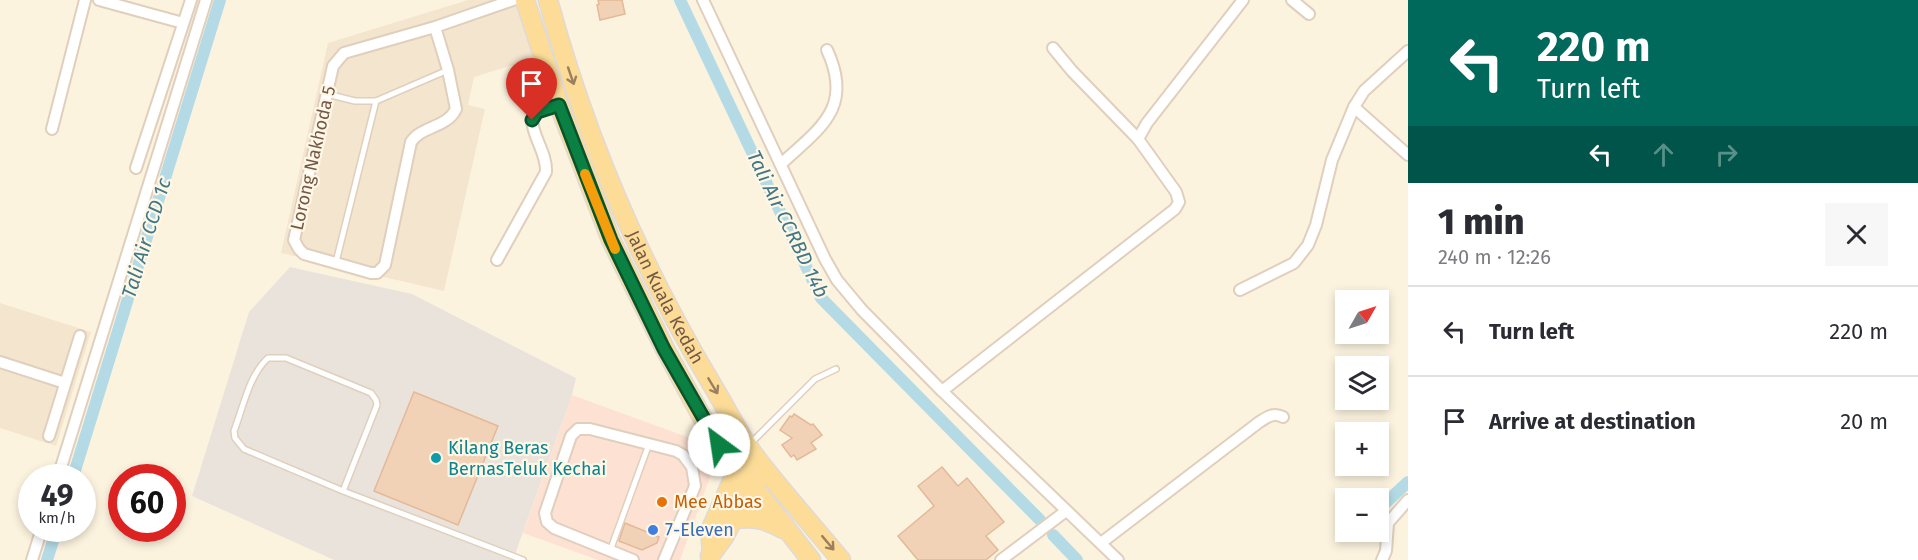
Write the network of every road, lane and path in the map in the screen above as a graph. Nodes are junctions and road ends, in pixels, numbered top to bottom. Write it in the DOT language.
graph roads {
  1 [pos="85,0"];
  2 [pos="99,0"];
  3 [pos="190,0"];
  4 [pos="207,0"];
  5 [pos="513,0"];
  6 [pos="525,0"];
  7 [pos="548,0"];
  8 [pos="703,0"];
  9 [pos="1243,0"];
  10 [pos="1292,0"];
  11 [pos="1309,14"];
  12 [pos="183,23"];
  13 [pos="435,27"];
  14 [pos="1053,48"];
  15 [pos="827,50"];
  16 [pos="1408,51"];
  17 [pos="448,70"];
  18 [pos="183,74"];
  19 [pos="166,78"];
  20 [pos="327,94"];
  21 [pos="376,101"];
  22 [pos="559,105"];
  23 [pos="1354,107"];
  24 [pos="52,129"];
  25 [pos="1138,139"];
  26 [pos="1408,155"];
  27 [pos="781,164"];
  28 [pos="136,168"];
  29 [pos="497,260"];
  30 [pos="336,264"];
  31 [pos="1240,290"];
  32 [pos="80,336"];
  33 [pos="0,362"];
  34 [pos="836,369"];
  35 [pos="65,383"];
  36 [pos="942,391"];
  37 [pos="1283,417"];
  38 [pos="709,430"];
  39 [pos="49,436"];
  40 [pos="649,444"];
  41 [pos="752,451"];
  42 [pos="62,464"];
  43 [pos="740,470"];
  44 [pos="768,472"];
  45 [pos="752,485"];
  46 [pos="343,491"];
  47 [pos="724,497"];
  48 [pos="1408,500"];
  49 [pos="1066,511"];
  50 [pos="732,520"];
  51 [pos="788,532"];
  52 [pos="38,542"];
  53 [pos="1101,543"];
  54 [pos="610,551"];
  55 [pos="710,555"];
  56 [pos="32,560"];
  57 [pos="524,560"];
  58 [pos="633,560"];
  59 [pos="664,560"];
  60 [pos="811,560"];
  61 [pos="841,560"];
  62 [pos="1001,560"];
  63 [pos="1118,560"];
  64 [pos="1382,560"];
  1 -- 24 [label="street"];
  2 -- 12 [label="street"];
  3 -- 12 [label="street"];
  4 -- 18 [label="street"];
  5 -- 13 [label="street"];
  6 -- 22 [label="main road, Jalan Kuala Kedah"];
  7 -- 41 [label="main road, Jalan Kuala Kedah, one-way"];
  8 -- 27 [label="street"];
  9 -- 25 [label="street"];
  10 -- 11 [label="street"];
  12 -- 19 [label="street"];
  13 -- 17 [label="street"];
  13 -- 20 [label="street, Lorong Nakhoda 5"];
  14 -- 25 [label="street"];
  15 -- 27 [label="street"];
  16 -- 23 [label="street"];
  17 -- 21 [label="lane"];
  17 -- 30 [label="street"];
  18 -- 19 [label="street"];
  18 -- 42 [label="street"];
  19 -- 28 [label="street"];
  20 -- 21 [label="lane"];
  20 -- 30 [label="street, Lorong Nakhoda 5"];
  21 -- 30 [label="lane"];
  22 -- 29 [label="street"];
  22 -- 38 [label="main road, Jalan Kuala Kedah"];
  23 -- 26 [label="street"];
  23 -- 31 [label="street"];
  25 -- 36 [label="street"];
  27 -- 36 [label="street"];
  32 -- 35 [label="street"];
  33 -- 35 [label="street"];
  34 -- 41 [label="lane"];
  35 -- 39 [label="street"];
  36 -- 49 [label="street"];
  37 -- 53 [label="street"];
  38 -- 43 [label="main road, Jalan Kuala Kedah"];
  38 -- 47 [label="main road"];
  40 -- 54 [label="lane"];
  40 -- 54 [label="street"];
  40 -- 59 [label="street"];
  41 -- 43 [label="main road"];
  41 -- 44 [label="main road, Jalan Kuala Kedah"];
  43 -- 45 [label="main road, Jalan Kuala Kedah"];
  43 -- 47 [label="main road"];
  44 -- 45 [label="main road"];
  44 -- 61 [label="main road, Jalan Kuala Kedah, one-way"];
  45 -- 50 [label="main road"];
  45 -- 51 [label="main road, Jalan Kuala Kedah"];
  46 -- 46 [label="lane"];
  46 -- 57 [label="lane"];
  47 -- 55 [label="main road"];
  48 -- 64 [label="street"];
  49 -- 53 [label="street"];
  49 -- 62 [label="street"];
  50 -- 51 [label="main road"];
  50 -- 55 [label="main road"];
  51 -- 60 [label="main road, Jalan Kuala Kedah"];
  52 -- 56 [label="street"];
  53 -- 63 [label="street"];
  54 -- 58 [label="street"];
}
